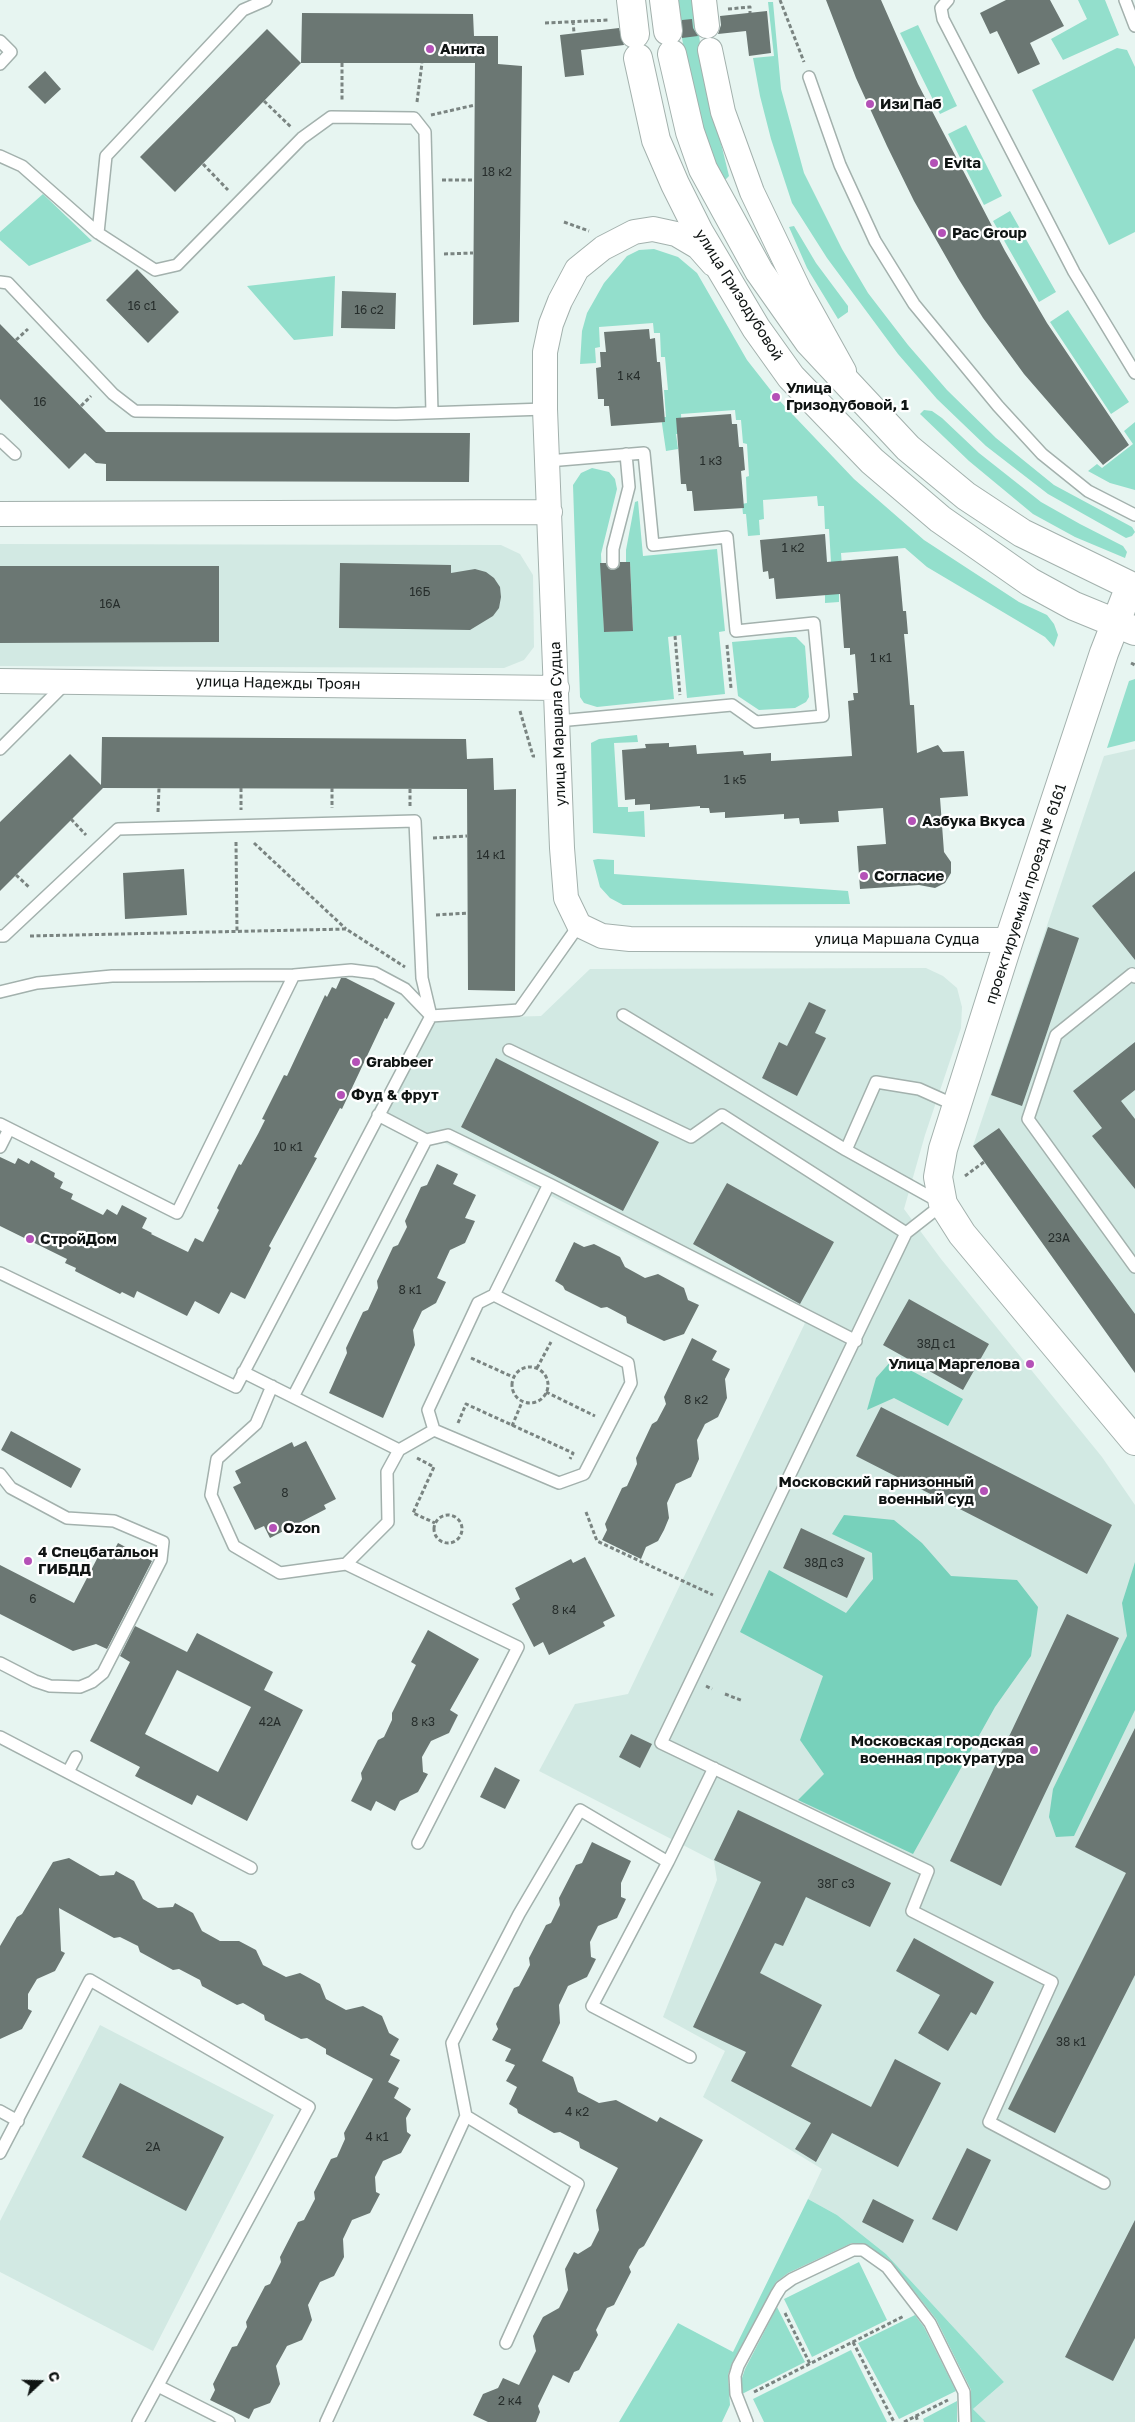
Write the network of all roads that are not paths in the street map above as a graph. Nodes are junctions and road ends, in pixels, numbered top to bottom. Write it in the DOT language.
graph roads {
  1 [pos="266,0"];
  2 [pos="631,0"];
  3 [pos="664,0"];
  4 [pos="704,0"];
  5 [pos="948,0"];
  6 [pos="1125,0"];
  7 [pos="707,26"];
  8 [pos="1135,26"];
  9 [pos="0,41"];
  10 [pos="710,50"];
  11 [pos="0,64"];
  12 [pos="809,77"];
  13 [pos="0,156"];
  14 [pos="98,233"];
  15 [pos="725,276"];
  16 [pos="0,282"];
  17 [pos="1135,373"];
  18 [pos="859,398"];
  19 [pos="545,410"];
  20 [pos="432,413"];
  21 [pos="0,440"];
  22 [pos="15,454"];
  23 [pos="626,454"];
  24 [pos="548,461"];
  25 [pos="550,512"];
  26 [pos="0,514"];
  27 [pos="1135,515"];
  28 [pos="613,563"];
  29 [pos="1133,583"];
  30 [pos="1126,627"];
  31 [pos="0,680"];
  32 [pos="68,680"];
  33 [pos="556,688"];
  34 [pos="558,721"];
  35 [pos="0,749"];
  36 [pos="579,925"];
  37 [pos="2,936"];
  38 [pos="1009,940"];
  39 [pos="294,975"];
  40 [pos="1135,977"];
  41 [pos="0,992"];
  42 [pos="623,1015"];
  43 [pos="431,1016"];
  44 [pos="509,1050"];
  45 [pos="957,1106"];
  46 [pos="378,1115"];
  47 [pos="5,1126"];
  48 [pos="426,1140"];
  49 [pos="0,1147"];
  50 [pos="846,1150"];
  51 [pos="549,1184"];
  52 [pos="943,1204"];
  53 [pos="906,1233"];
  54 [pos="1135,1267"];
  55 [pos="0,1273"];
  56 [pos="494,1295"];
  57 [pos="856,1341"];
  58 [pos="243,1372"];
  59 [pos="272,1386"];
  60 [pos="293,1397"];
  61 [pos="434,1430"];
  62 [pos="1135,1442"];
  63 [pos="404,1447"];
  64 [pos="0,1474"];
  65 [pos="346,1564"];
  66 [pos="0,1663"];
  67 [pos="0,1737"];
  68 [pos="76,1757"];
  69 [pos="714,1768"];
  70 [pos="68,1772"];
  71 [pos="418,1843"];
  72 [pos="668,1862"];
  73 [pos="252,1868"];
  74 [pos="690,2057"];
  75 [pos="0,2111"];
  76 [pos="466,2116"];
  77 [pos="18,2121"];
  78 [pos="0,2153"];
  79 [pos="1104,2183"];
  80 [pos="506,2344"];
  81 [pos="158,2386"];
  82 [pos="138,2422"];
  83 [pos="229,2422"];
  84 [pos="326,2422"];
  85 [pos="747,2422"];
  86 [pos="965,2422"];
  1 -- 14 [label="lane"];
  2 -- 15 [label="street, улица Гризодубовой"];
  3 -- 18 [label="street, улица Гризодубовой"];
  4 -- 7 [label="street"];
  5 -- 17 [label="lane"];
  6 -- 8 [label="lane"];
  9 -- 11 [label="lane"];
  10 -- 18 [label="street"];
  12 -- 27 [label="lane"];
  13 -- 14 [label="lane"];
  14 -- 20 [label="lane"];
  15 -- 19 [label="street, улица Маршала Судца"];
  15 -- 30 [label="street, улица Гризодубовой"];
  16 -- 20 [label="lane"];
  18 -- 29 [label="street, улица Гризодубовой"];
  19 -- 20 [label="lane"];
  19 -- 24 [label="street, улица Маршала Судца"];
  21 -- 22 [label="lane"];
  23 -- 24 [label="lane"];
  23 -- 28 [label="lane"];
  23 -- 34 [label="lane"];
  24 -- 25 [label="street, улица Маршала Судца"];
  25 -- 26 [label="street"];
  25 -- 33 [label="street, улица Маршала Судца"];
  29 -- 30 [label="street, проектируемый проезд № 6161"];
  30 -- 38 [label="street, проектируемый проезд № 6161"];
  31 -- 32 [label="street, улица Надежды Троян"];
  32 -- 33 [label="street, улица Надежды Троян"];
  32 -- 35 [label="lane"];
  33 -- 34 [label="street, улица Маршала Судца"];
  34 -- 36 [label="street, улица Маршала Судца"];
  36 -- 38 [label="street, улица Маршала Судца"];
  36 -- 43 [label="lane"];
  37 -- 43 [label="lane"];
  38 -- 45 [label="street, проектируемый проезд № 6161"];
  39 -- 41 [label="lane"];
  39 -- 43 [label="lane"];
  39 -- 47 [label="lane"];
  40 -- 54 [label="lane"];
  42 -- 50 [label="lane"];
  43 -- 46 [label="lane"];
  44 -- 53 [label="lane"];
  45 -- 50 [label="lane"];
  45 -- 52 [label="street, проектируемый проезд № 6161"];
  46 -- 48 [label="lane"];
  46 -- 58 [label="lane"];
  47 -- 49 [label="lane"];
  48 -- 51 [label="lane"];
  48 -- 60 [label="lane"];
  50 -- 52 [label="lane"];
  51 -- 56 [label="lane"];
  51 -- 57 [label="lane"];
  52 -- 53 [label="lane"];
  52 -- 62 [label="street"];
  53 -- 57 [label="lane"];
  55 -- 58 [label="lane"];
  56 -- 61 [label="lane"];
  56 -- 61 [label="lane"];
  57 -- 69 [label="lane"];
  58 -- 59 [label="lane"];
  59 -- 60 [label="lane"];
  59 -- 65 [label="lane"];
  60 -- 63 [label="lane"];
  61 -- 63 [label="lane"];
  63 -- 65 [label="lane"];
  64 -- 66 [label="lane"];
  65 -- 71 [label="lane"];
  67 -- 70 [label="lane"];
  68 -- 70 [label="lane"];
  69 -- 72 [label="lane"];
  69 -- 79 [label="lane"];
  70 -- 73 [label="lane"];
  72 -- 74 [label="lane"];
  72 -- 76 [label="lane"];
  75 -- 77 [label="lane"];
  76 -- 80 [label="lane"];
  76 -- 84 [label="lane"];
  77 -- 78 [label="lane"];
  77 -- 81 [label="lane"];
  81 -- 82 [label="lane"];
  81 -- 83 [label="lane"];
  85 -- 86 [label="lane"];
}
